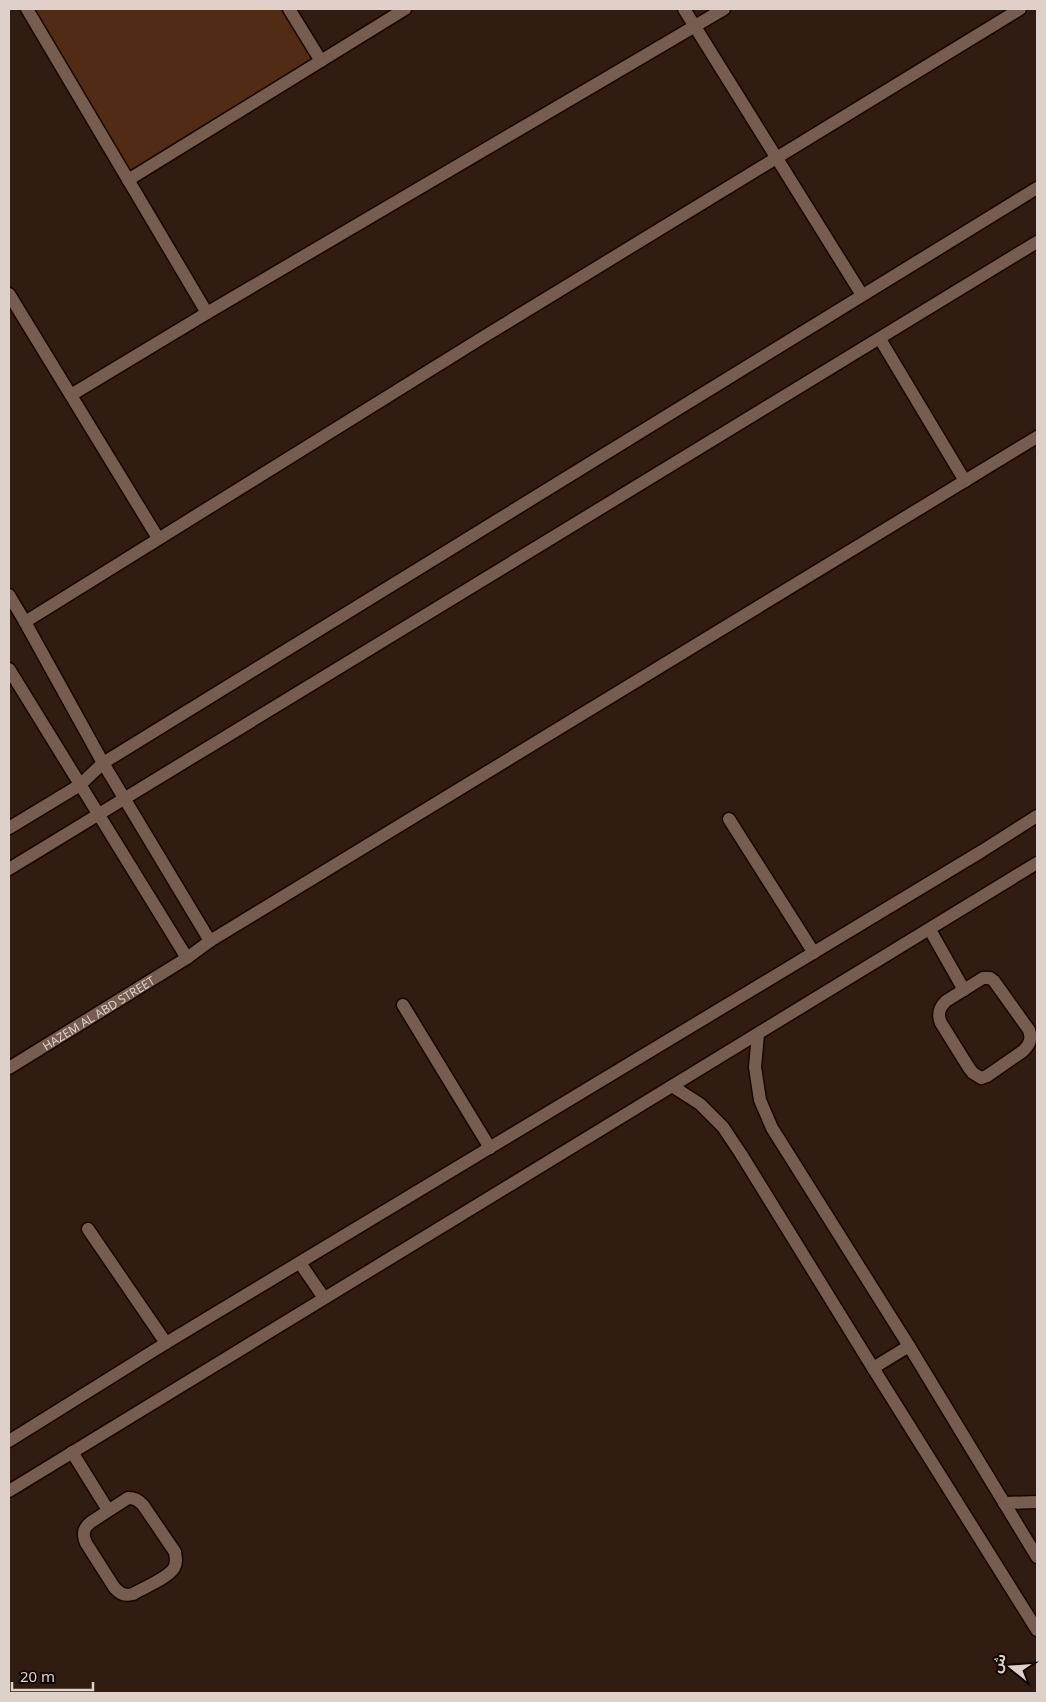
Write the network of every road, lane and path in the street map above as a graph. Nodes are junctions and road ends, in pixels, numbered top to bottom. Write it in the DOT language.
graph roads {
  1 [pos="26,9"];
  2 [pos="289,9"];
  3 [pos="405,9"];
  4 [pos="684,9"];
  5 [pos="724,9"];
  6 [pos="1020,9"];
  7 [pos="695,27"];
  8 [pos="321,61"];
  9 [pos="777,157"];
  10 [pos="128,180"];
  11 [pos="1037,188"];
  12 [pos="1037,242"];
  13 [pos="9,294"];
  14 [pos="862,295"];
  15 [pos="207,313"];
  16 [pos="880,339"];
  17 [pos="71,396"];
  18 [pos="1037,437"];
  19 [pos="965,481"];
  20 [pos="158,538"];
  21 [pos="9,595"];
  22 [pos="25,622"];
  23 [pos="9,669"];
  24 [pos="103,763"];
  25 [pos="80,785"];
  26 [pos="124,799"];
  27 [pos="98,814"];
  28 [pos="1037,816"];
  29 [pos="728,819"];
  30 [pos="9,828"];
  31 [pos="1037,863"];
  32 [pos="9,869"];
  33 [pos="930,930"];
  34 [pos="210,941"];
  35 [pos="814,953"];
  36 [pos="187,958"];
  37 [pos="964,990"];
  38 [pos="403,1005"];
  39 [pos="758,1034"];
  40 [pos="9,1068"];
  41 [pos="672,1086"];
  42 [pos="490,1148"];
  43 [pos="88,1229"];
  44 [pos="300,1263"];
  45 [pos="324,1298"];
  46 [pos="166,1343"];
  47 [pos="909,1346"];
  48 [pos="873,1368"];
  49 [pos="9,1441"];
  50 [pos="72,1452"];
  51 [pos="9,1491"];
  52 [pos="1037,1502"];
  53 [pos="1004,1503"];
  54 [pos="108,1510"];
  55 [pos="1037,1557"];
  56 [pos="1037,1630"];
  1 -- 10 [label="street"];
  2 -- 8 [label="street"];
  3 -- 8 [label="street"];
  4 -- 7 [label="street"];
  5 -- 7 [label="street"];
  6 -- 9 [label="street"];
  7 -- 9 [label="street"];
  7 -- 15 [label="street"];
  8 -- 10 [label="street"];
  9 -- 14 [label="street"];
  9 -- 20 [label="street"];
  10 -- 15 [label="street"];
  11 -- 14 [label="street"];
  12 -- 16 [label="street"];
  13 -- 17 [label="street"];
  14 -- 24 [label="street"];
  15 -- 17 [label="street"];
  16 -- 19 [label="street"];
  16 -- 26 [label="street"];
  17 -- 20 [label="street"];
  18 -- 19 [label="street, HAZEM AL ABD STREET"];
  19 -- 34 [label="street, HAZEM AL ABD STREET"];
  20 -- 22 [label="street"];
  21 -- 22 [label="street"];
  22 -- 24 [label="street"];
  23 -- 25 [label="street"];
  24 -- 25 [label="street"];
  24 -- 26 [label="street"];
  25 -- 27 [label="street"];
  25 -- 30 [label="street"];
  26 -- 27 [label="street"];
  26 -- 34 [label="street"];
  27 -- 32 [label="street"];
  27 -- 36 [label="street"];
  28 -- 35 [label="street"];
  29 -- 35 [label="street"];
  31 -- 33 [label="street"];
  33 -- 37 [label="street"];
  33 -- 39 [label="street"];
  34 -- 36 [label="street, HAZEM AL ABD STREET"];
  35 -- 42 [label="street"];
  36 -- 40 [label="street, HAZEM AL ABD STREET"];
  37 -- 37 [label="street"];
  38 -- 42 [label="street"];
  39 -- 41 [label="street"];
  39 -- 47 [label="street"];
  41 -- 45 [label="street"];
  41 -- 48 [label="street"];
  42 -- 44 [label="street"];
  43 -- 46 [label="street"];
  44 -- 45 [label="street"];
  44 -- 46 [label="street"];
  45 -- 50 [label="street"];
  46 -- 49 [label="street"];
  47 -- 48 [label="street"];
  47 -- 53 [label="street"];
  48 -- 56 [label="street"];
  50 -- 51 [label="street"];
  50 -- 54 [label="street"];
  52 -- 53 [label="street"];
  53 -- 55 [label="street"];
  54 -- 54 [label="street"];
}
